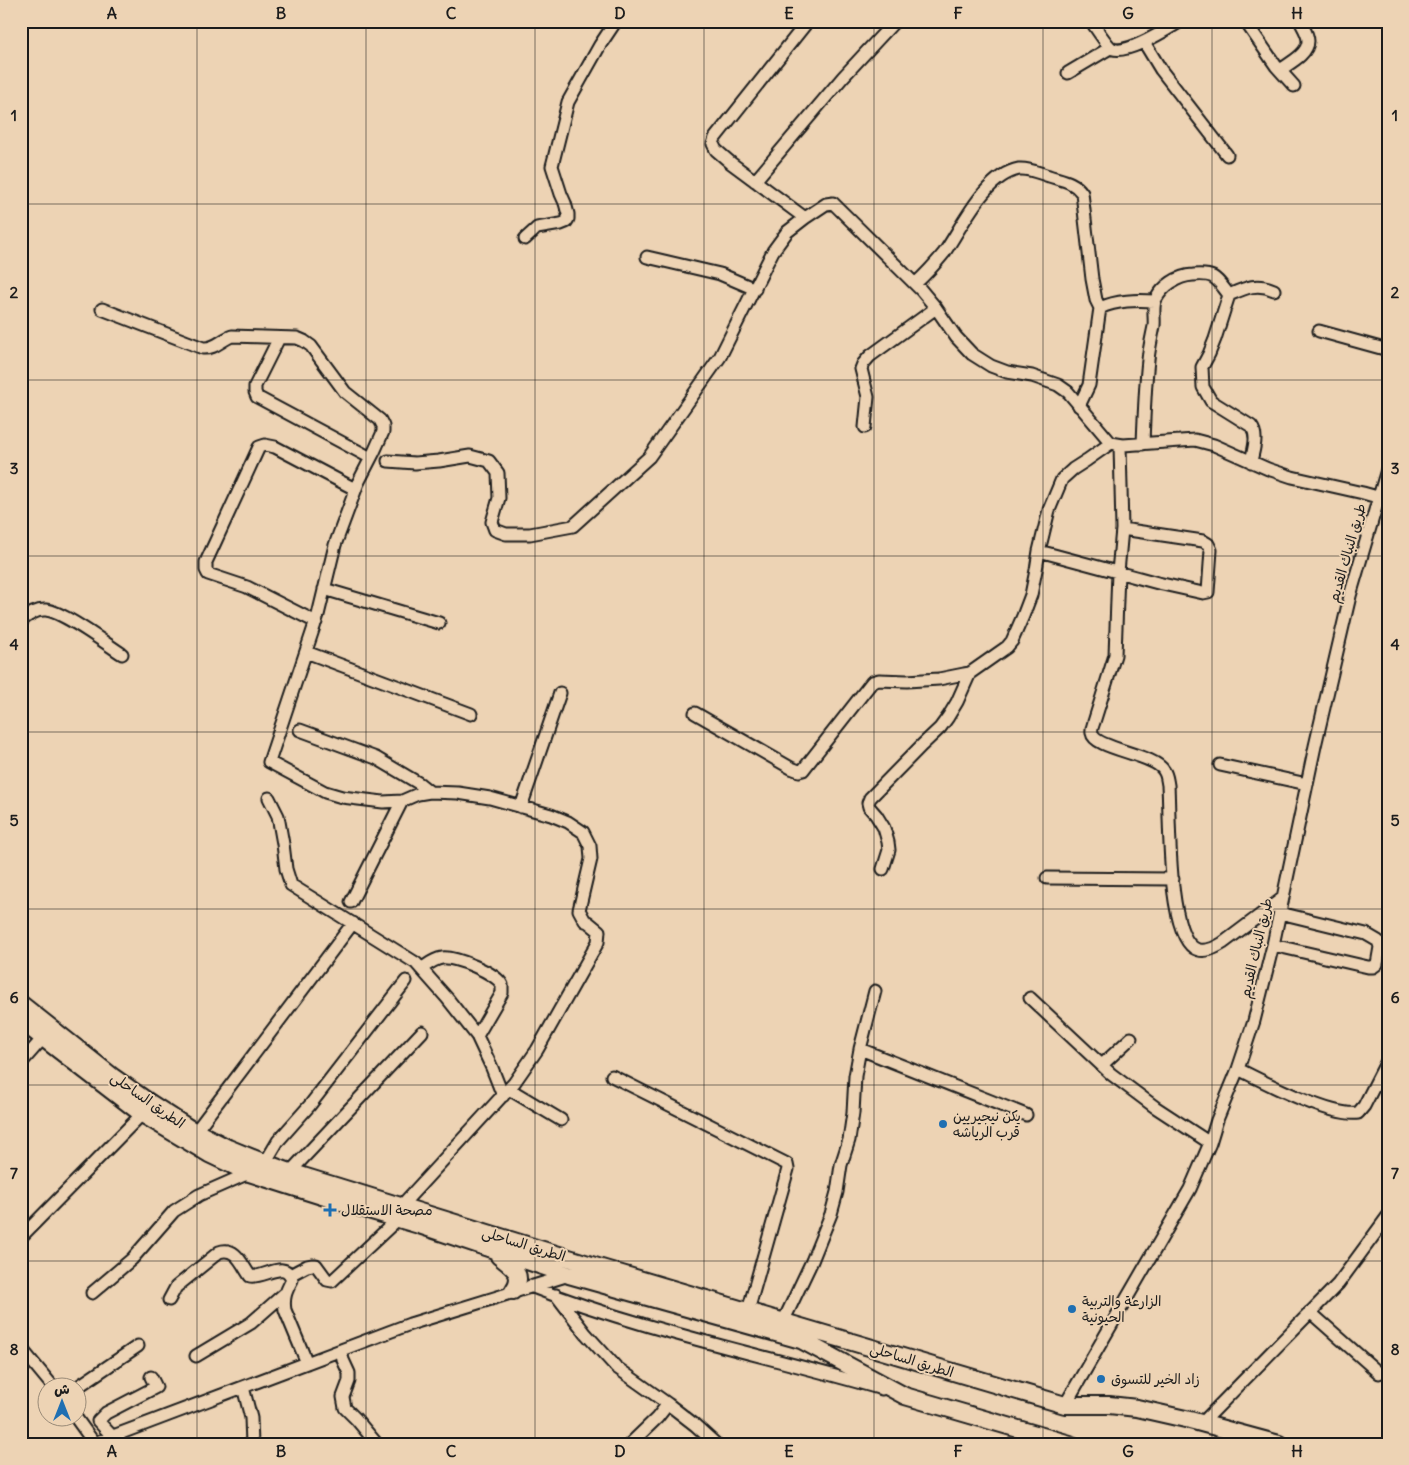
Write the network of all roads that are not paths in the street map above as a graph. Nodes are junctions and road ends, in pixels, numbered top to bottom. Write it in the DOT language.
graph roads {
  1 [pos="616,21"];
  2 [pos="808,21"];
  3 [pos="895,21"];
  4 [pos="1091,21"];
  5 [pos="1181,21"];
  6 [pos="1245,21"];
  7 [pos="1300,21"];
  8 [pos="1144,42"];
  9 [pos="1110,48"];
  10 [pos="1280,70"];
  11 [pos="1068,73"];
  12 [pos="1294,86"];
  13 [pos="1227,155"];
  14 [pos="755,181"];
  15 [pos="805,218"];
  16 [pos="525,239"];
  17 [pos="647,257"];
  18 [pos="916,284"];
  19 [pos="754,289"];
  20 [pos="1274,290"];
  21 [pos="1229,295"];
  22 [pos="1155,301"];
  23 [pos="936,308"];
  24 [pos="1100,308"];
  25 [pos="102,309"];
  26 [pos="1319,331"];
  27 [pos="279,338"];
  28 [pos="1388,350"];
  29 [pos="1079,406"];
  30 [pos="865,426"];
  31 [pos="1116,444"];
  32 [pos="1143,444"];
  33 [pos="371,458"];
  34 [pos="388,461"];
  35 [pos="1252,462"];
  36 [pos="1388,466"];
  37 [pos="356,489"];
  38 [pos="1383,499"];
  39 [pos="1122,529"];
  40 [pos="1039,551"];
  41 [pos="1118,572"];
  42 [pos="324,589"];
  43 [pos="21,621"];
  44 [pos="316,622"];
  45 [pos="439,623"];
  46 [pos="306,652"];
  47 [pos="122,654"];
  48 [pos="970,673"];
  49 [pos="560,693"];
  50 [pos="695,713"];
  51 [pos="471,714"];
  52 [pos="300,730"];
  53 [pos="1220,765"];
  54 [pos="1307,784"];
  55 [pos="430,792"];
  56 [pos="269,798"];
  57 [pos="402,801"];
  58 [pos="521,807"];
  59 [pos="884,869"];
  60 [pos="1047,878"];
  61 [pos="1173,879"];
  62 [pos="1283,898"];
  63 [pos="351,902"];
  64 [pos="1280,913"];
  65 [pos="353,923"];
  66 [pos="1273,945"];
  67 [pos="421,969"];
  68 [pos="406,981"];
  69 [pos="875,991"];
  70 [pos="1030,998"];
  71 [pos="21,1004"];
  72 [pos="21,1022"];
  73 [pos="422,1032"];
  74 [pos="477,1036"];
  75 [pos="43,1038"];
  76 [pos="1131,1038"];
  77 [pos="860,1049"];
  78 [pos="1388,1059"];
  79 [pos="21,1064"];
  80 [pos="1102,1065"];
  81 [pos="1238,1069"];
  82 [pos="612,1076"];
  83 [pos="506,1092"];
  84 [pos="142,1114"];
  85 [pos="1026,1116"];
  86 [pos="561,1120"];
  87 [pos="196,1131"];
  88 [pos="1210,1143"];
  89 [pos="265,1163"];
  90 [pos="290,1172"];
  91 [pos="249,1173"];
  92 [pos="400,1213"];
  93 [pos="1388,1216"];
  94 [pos="21,1237"];
  95 [pos="491,1250"];
  96 [pos="290,1274"];
  97 [pos="518,1275"];
  98 [pos="569,1275"];
  99 [pos="531,1286"];
  100 [pos="514,1292"];
  101 [pos="92,1293"];
  102 [pos="284,1294"];
  103 [pos="556,1295"];
  104 [pos="169,1300"];
  105 [pos="748,1311"];
  106 [pos="1310,1312"];
  107 [pos="783,1322"];
  108 [pos="138,1346"];
  109 [pos="21,1348"];
  110 [pos="341,1350"];
  111 [pos="196,1356"];
  112 [pos="307,1363"];
  113 [pos="1379,1373"];
  114 [pos="151,1377"];
  115 [pos="46,1378"];
  116 [pos="88,1380"];
  117 [pos="243,1387"];
  118 [pos="905,1396"];
  119 [pos="668,1404"];
  120 [pos="1065,1405"];
  121 [pos="1202,1424"];
  122 [pos="83,1428"];
  123 [pos="112,1436"];
  124 [pos="93,1443"];
  125 [pos="252,1444"];
  126 [pos="377,1444"];
  127 [pos="630,1444"];
  128 [pos="716,1444"];
  129 [pos="1070,1444"];
  130 [pos="1279,1444"];
  1 -- 16 [label="street"];
  2 -- 14 [label="street"];
  3 -- 14 [label="street"];
  4 -- 9 [label="street"];
  5 -- 8 [label="street"];
  6 -- 10 [label="street"];
  7 -- 10 [label="street"];
  8 -- 9 [label="street"];
  8 -- 13 [label="street"];
  9 -- 11 [label="street"];
  10 -- 12 [label="street"];
  14 -- 15 [label="street"];
  15 -- 18 [label="street"];
  15 -- 19 [label="street"];
  17 -- 19 [label="street"];
  18 -- 23 [label="street"];
  18 -- 24 [label="street"];
  19 -- 34 [label="street"];
  20 -- 21 [label="street"];
  21 -- 22 [label="street"];
  21 -- 35 [label="street"];
  22 -- 24 [label="street"];
  22 -- 32 [label="street"];
  23 -- 29 [label="street"];
  23 -- 30 [label="street"];
  24 -- 29 [label="street"];
  25 -- 27 [label="street"];
  26 -- 28 [label="street"];
  27 -- 33 [label="street"];
  27 -- 33 [label="street"];
  29 -- 31 [label="street"];
  31 -- 32 [label="street"];
  31 -- 39 [label="street"];
  31 -- 40 [label="street"];
  32 -- 35 [label="street"];
  33 -- 37 [label="street"];
  35 -- 38 [label="street"];
  36 -- 38 [label="street, طريق النباك القديم"];
  37 -- 42 [label="street"];
  37 -- 44 [label="street"];
  38 -- 54 [label="street, طريق النباك القديم"];
  39 -- 41 [label="street"];
  39 -- 41 [label="street"];
  40 -- 41 [label="street"];
  40 -- 48 [label="street"];
  41 -- 61 [label="street"];
  42 -- 44 [label="street"];
  42 -- 45 [label="street"];
  43 -- 47 [label="street"];
  44 -- 46 [label="street"];
  46 -- 51 [label="street"];
  46 -- 57 [label="street"];
  48 -- 50 [label="street"];
  48 -- 59 [label="street"];
  49 -- 58 [label="street"];
  52 -- 55 [label="street"];
  53 -- 54 [label="street"];
  54 -- 62 [label="street, طريق النباك القديم"];
  55 -- 57 [label="street"];
  55 -- 58 [label="street"];
  56 -- 65 [label="street"];
  57 -- 63 [label="street"];
  58 -- 83 [label="street"];
  60 -- 61 [label="street"];
  61 -- 62 [label="street"];
  62 -- 64 [label="street, طريق النباك القديم"];
  64 -- 66 [label="street, طريق النباك القديم"];
  64 -- 66 [label="street"];
  65 -- 67 [label="street"];
  65 -- 87 [label="street"];
  66 -- 81 [label="street, طريق النباك القديم"];
  67 -- 74 [label="street"];
  67 -- 74 [label="street"];
  68 -- 89 [label="street"];
  69 -- 77 [label="street"];
  70 -- 80 [label="street"];
  71 -- 87 [label="highway, الطريق الساحلى"];
  72 -- 75 [label="highway, الطريق الساحلى"];
  73 -- 90 [label="street"];
  74 -- 83 [label="street"];
  75 -- 79 [label="street"];
  75 -- 84 [label="highway, الطريق الساحلى"];
  76 -- 80 [label="street"];
  77 -- 85 [label="street"];
  77 -- 107 [label="street"];
  78 -- 81 [label="street"];
  80 -- 88 [label="street"];
  81 -- 88 [label="street, طريق النباك القديم"];
  82 -- 105 [label="street"];
  83 -- 86 [label="street"];
  83 -- 92 [label="street"];
  84 -- 91 [label="highway, الطريق الساحلى"];
  84 -- 94 [label="street"];
  87 -- 89 [label="highway, الطريق الساحلى"];
  88 -- 120 [label="street, طريق النباك القديم"];
  89 -- 90 [label="highway, الطريق الساحلى"];
  90 -- 92 [label="highway, الطريق الساحلى"];
  91 -- 92 [label="highway, الطريق الساحلى"];
  91 -- 101 [label="street"];
  92 -- 95 [label="highway, الطريق الساحلى"];
  92 -- 96 [label="street"];
  92 -- 105 [label="highway, الطريق الساحلى"];
  93 -- 106 [label="street"];
  95 -- 97 [label="highway"];
  95 -- 98 [label="highway, الطريق الساحلى"];
  96 -- 102 [label="street"];
  96 -- 104 [label="street"];
  97 -- 99 [label="street"];
  97 -- 100 [label="highway"];
  98 -- 99 [label="street"];
  98 -- 118 [label="highway, الطريق الساحلى"];
  99 -- 100 [label="street"];
  99 -- 103 [label="street"];
  100 -- 110 [label="street"];
  102 -- 111 [label="street"];
  102 -- 112 [label="street"];
  103 -- 118 [label="street"];
  103 -- 119 [label="street"];
  105 -- 107 [label="highway, الطريق الساحلى"];
  106 -- 113 [label="street"];
  106 -- 121 [label="street"];
  107 -- 120 [label="highway, الطريق الساحلى"];
  108 -- 116 [label="street"];
  109 -- 115 [label="street"];
  110 -- 112 [label="street"];
  110 -- 126 [label="street"];
  112 -- 117 [label="street"];
  114 -- 123 [label="street"];
  117 -- 123 [label="street"];
  117 -- 125 [label="street"];
  118 -- 129 [label="highway, الطريق الساحلى"];
  119 -- 127 [label="street"];
  119 -- 128 [label="street"];
  120 -- 121 [label="highway, الطريق الساحلى"];
  121 -- 130 [label="highway, الطريق الساحلى"];
  122 -- 124 [label="street"];
  123 -- 124 [label="street"];
}
